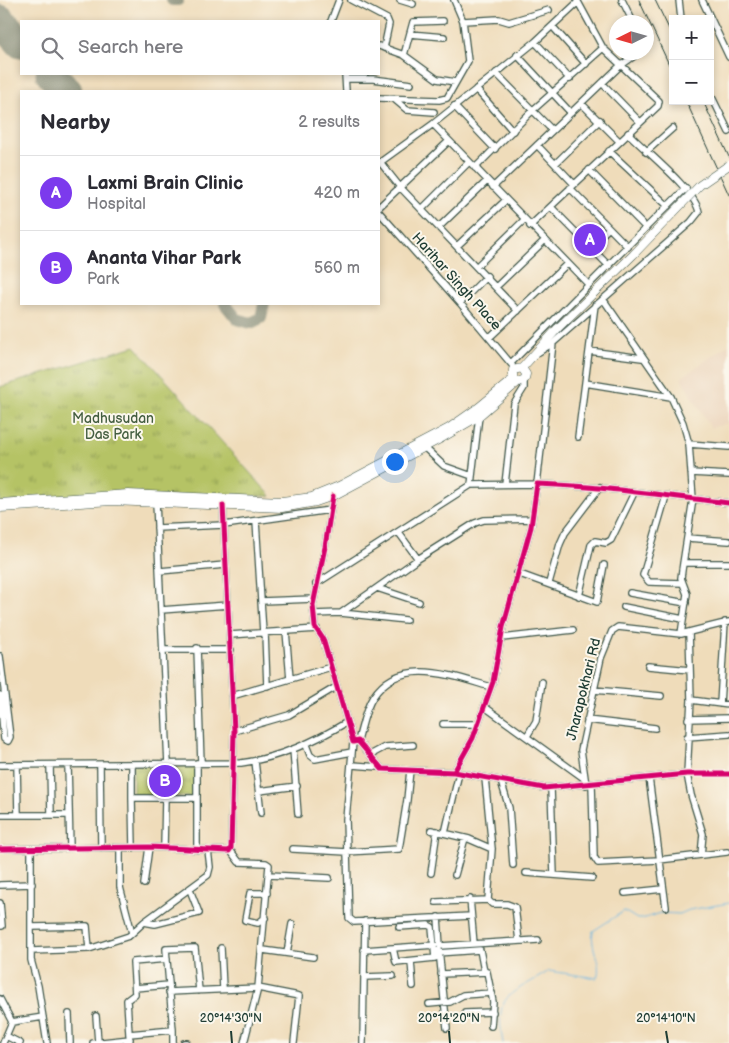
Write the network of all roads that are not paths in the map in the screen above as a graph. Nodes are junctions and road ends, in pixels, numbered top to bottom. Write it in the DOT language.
graph roads {
  1 [pos="339,0"];
  2 [pos="351,0"];
  3 [pos="400,0"];
  4 [pos="454,0"];
  5 [pos="622,0"];
  6 [pos="679,0"];
  7 [pos="702,0"];
  8 [pos="577,1"];
  9 [pos="413,4"];
  10 [pos="549,10"];
  11 [pos="630,15"];
  12 [pos="681,15"];
  13 [pos="708,15"];
  14 [pos="331,20"];
  15 [pos="443,21"];
  16 [pos="462,21"];
  17 [pos="553,27"];
  18 [pos="714,29"];
  19 [pos="410,34"];
  20 [pos="444,37"];
  21 [pos="535,42"];
  22 [pos="381,47"];
  23 [pos="603,48"];
  24 [pos="404,55"];
  25 [pos="517,55"];
  26 [pos="729,57"];
  27 [pos="629,60"];
  28 [pos="586,64"];
  29 [pos="620,66"];
  30 [pos="496,73"];
  31 [pos="345,76"];
  32 [pos="570,79"];
  33 [pos="455,82"];
  34 [pos="602,83"];
  35 [pos="411,84"];
  36 [pos="476,89"];
  37 [pos="346,90"];
  38 [pos="553,92"];
  39 [pos="380,98"];
  40 [pos="394,99"];
  41 [pos="714,101"];
  42 [pos="581,103"];
  43 [pos="454,106"];
  44 [pos="533,110"];
  45 [pos="434,112"];
  46 [pos="571,112"];
  47 [pos="600,120"];
  48 [pos="640,122"];
  49 [pos="432,124"];
  50 [pos="674,128"];
  51 [pos="552,130"];
  52 [pos="513,131"];
  53 [pos="729,132"];
  54 [pos="628,133"];
  55 [pos="448,141"];
  56 [pos="620,141"];
  57 [pos="537,145"];
  58 [pos="495,149"];
  59 [pos="609,151"];
  60 [pos="646,152"];
  61 [pos="380,162"];
  62 [pos="469,162"];
  63 [pos="555,164"];
  64 [pos="729,165"];
  65 [pos="475,168"];
  66 [pos="589,170"];
  67 [pos="487,180"];
  68 [pos="572,186"];
  69 [pos="400,187"];
  70 [pos="493,187"];
  71 [pos="686,188"];
  72 [pos="506,200"];
  73 [pos="380,206"];
  74 [pos="668,206"];
  75 [pos="551,207"];
  76 [pos="422,209"];
  77 [pos="380,213"];
  78 [pos="524,220"];
  79 [pos="439,226"];
  80 [pos="530,226"];
  81 [pos="609,228"];
  82 [pos="646,228"];
  83 [pos="544,241"];
  84 [pos="457,246"];
  85 [pos="590,246"];
  86 [pos="628,247"];
  87 [pos="567,264"];
  88 [pos="477,266"];
  89 [pos="609,266"];
  90 [pos="487,276"];
  91 [pos="588,284"];
  92 [pos="497,286"];
  93 [pos="603,299"];
  94 [pos="460,303"];
  95 [pos="595,305"];
  96 [pos="518,311"];
  97 [pos="490,337"];
  98 [pos="553,343"];
  99 [pos="588,351"];
  100 [pos="533,355"];
  101 [pos="642,358"];
  102 [pos="516,366"];
  103 [pos="518,380"];
  104 [pos="585,383"];
  105 [pos="671,397"];
  106 [pos="478,416"];
  107 [pos="578,437"];
  108 [pos="688,444"];
  109 [pos="729,447"];
  110 [pos="425,448"];
  111 [pos="691,472"];
  112 [pos="729,475"];
  113 [pos="472,476"];
  114 [pos="505,484"];
  115 [pos="537,484"];
  116 [pos="471,485"];
  117 [pos="600,487"];
  118 [pos="634,493"];
  119 [pos="333,496"];
  120 [pos="666,496"];
  121 [pos="694,499"];
  122 [pos="156,502"];
  123 [pos="0,503"];
  124 [pos="729,503"];
  125 [pos="223,505"];
  126 [pos="0,508"];
  127 [pos="330,510"];
  128 [pos="532,519"];
  129 [pos="256,521"];
  130 [pos="224,525"];
  131 [pos="157,528"];
  132 [pos="399,533"];
  133 [pos="687,538"];
  134 [pos="729,541"];
  135 [pos="418,559"];
  136 [pos="683,563"];
  137 [pos="729,563"];
  138 [pos="604,565"];
  139 [pos="225,566"];
  140 [pos="160,571"];
  141 [pos="517,573"];
  142 [pos="549,583"];
  143 [pos="682,583"];
  144 [pos="316,584"];
  145 [pos="377,588"];
  146 [pos="630,593"];
  147 [pos="578,596"];
  148 [pos="314,599"];
  149 [pos="260,601"];
  150 [pos="419,602"];
  151 [pos="686,603"];
  152 [pos="228,605"];
  153 [pos="624,608"];
  154 [pos="161,610"];
  155 [pos="341,613"];
  156 [pos="314,614"];
  157 [pos="683,618"];
  158 [pos="406,620"];
  159 [pos="727,622"];
  160 [pos="317,629"];
  161 [pos="573,630"];
  162 [pos="286,631"];
  163 [pos="690,632"];
  164 [pos="264,633"];
  165 [pos="682,634"];
  166 [pos="230,635"];
  167 [pos="502,638"];
  168 [pos="197,648"];
  169 [pos="163,650"];
  170 [pos="231,650"];
  171 [pos="0,656"];
  172 [pos="648,666"];
  173 [pos="330,667"];
  174 [pos="690,670"];
  175 [pos="290,679"];
  176 [pos="542,682"];
  177 [pos="267,686"];
  178 [pos="336,687"];
  179 [pos="491,688"];
  180 [pos="726,689"];
  181 [pos="594,690"];
  182 [pos="0,695"];
  183 [pos="232,696"];
  184 [pos="661,696"];
  185 [pos="690,700"];
  186 [pos="720,704"];
  187 [pos="729,705"];
  188 [pos="485,707"];
  189 [pos="729,718"];
  190 [pos="688,719"];
  191 [pos="587,720"];
  192 [pos="347,722"];
  193 [pos="443,724"];
  194 [pos="478,724"];
  195 [pos="654,728"];
  196 [pos="234,731"];
  197 [pos="729,734"];
  198 [pos="527,736"];
  199 [pos="687,737"];
  200 [pos="356,742"];
  201 [pos="306,745"];
  202 [pos="413,745"];
  203 [pos="293,749"];
  204 [pos="352,752"];
  205 [pos="370,755"];
  206 [pos="254,761"];
  207 [pos="199,763"];
  208 [pos="100,764"];
  209 [pos="132,764"];
  210 [pos="168,764"];
  211 [pos="232,764"];
  212 [pos="0,765"];
  213 [pos="17,765"];
  214 [pos="50,765"];
  215 [pos="68,765"];
  216 [pos="352,765"];
  217 [pos="379,767"];
  218 [pos="410,770"];
  219 [pos="457,772"];
  220 [pos="687,774"];
  221 [pos="729,774"];
  222 [pos="485,778"];
  223 [pos="649,778"];
  224 [pos="501,781"];
  225 [pos="587,783"];
  226 [pos="297,786"];
  227 [pos="551,788"];
  228 [pos="259,791"];
  229 [pos="132,798"];
  230 [pos="165,798"];
  231 [pos="197,798"];
  232 [pos="261,813"];
  233 [pos="298,814"];
  234 [pos="0,815"];
  235 [pos="18,815"];
  236 [pos="51,815"];
  237 [pos="69,815"];
  238 [pos="445,833"];
  239 [pos="465,838"];
  240 [pos="31,848"];
  241 [pos="70,848"];
  242 [pos="101,848"];
  243 [pos="120,848"];
  244 [pos="132,848"];
  245 [pos="149,848"];
  246 [pos="164,848"];
  247 [pos="0,849"];
  248 [pos="293,849"];
  249 [pos="492,849"];
  250 [pos="197,850"];
  251 [pos="208,850"];
  252 [pos="230,850"];
  253 [pos="347,852"];
  254 [pos="727,852"];
  255 [pos="701,855"];
  256 [pos="659,860"];
  257 [pos="513,865"];
  258 [pos="431,873"];
  259 [pos="526,873"];
  260 [pos="268,875"];
  261 [pos="455,875"];
  262 [pos="554,875"];
  263 [pos="329,878"];
  264 [pos="592,878"];
  265 [pos="32,884"];
  266 [pos="144,884"];
  267 [pos="0,886"];
  268 [pos="663,889"];
  269 [pos="190,890"];
  270 [pos="267,893"];
  271 [pos="625,894"];
  272 [pos="470,900"];
  273 [pos="488,900"];
  274 [pos="436,902"];
  275 [pos="0,903"];
  276 [pos="666,907"];
  277 [pos="471,916"];
  278 [pos="265,918"];
  279 [pos="438,918"];
  280 [pos="365,921"];
  281 [pos="144,922"];
  282 [pos="292,924"];
  283 [pos="0,926"];
  284 [pos="32,927"];
  285 [pos="399,927"];
  286 [pos="132,933"];
  287 [pos="538,940"];
  288 [pos="519,941"];
  289 [pos="474,944"];
  290 [pos="437,945"];
  291 [pos="221,948"];
  292 [pos="392,948"];
  293 [pos="89,949"];
  294 [pos="263,950"];
  295 [pos="364,950"];
  296 [pos="32,951"];
  297 [pos="287,953"];
  298 [pos="438,953"];
  299 [pos="313,957"];
  300 [pos="166,959"];
  301 [pos="411,961"];
  302 [pos="484,971"];
  303 [pos="441,974"];
  304 [pos="393,976"];
  305 [pos="364,977"];
  306 [pos="169,985"];
  307 [pos="412,986"];
  308 [pos="135,988"];
  309 [pos="258,988"];
  310 [pos="223,989"];
  311 [pos="199,991"];
  312 [pos="170,992"];
  313 [pos="492,993"];
  314 [pos="0,999"];
  315 [pos="429,1004"];
  316 [pos="445,1004"];
  317 [pos="493,1012"];
  318 [pos="465,1013"];
  319 [pos="69,1014"];
  320 [pos="96,1016"];
  321 [pos="43,1017"];
  322 [pos="12,1022"];
  323 [pos="491,1026"];
  324 [pos="447,1028"];
  325 [pos="173,1030"];
  326 [pos="6,1036"];
  327 [pos="130,1039"];
  328 [pos="98,1042"];
  329 [pos="3,1043"];
  330 [pos="20,1043"];
  331 [pos="47,1043"];
  332 [pos="70,1043"];
  333 [pos="93,1043"];
  334 [pos="173,1043"];
  335 [pos="244,1043"];
  336 [pos="294,1043"];
  337 [pos="363,1043"];
  1 -- 14 [label="street"];
  2 -- 22 [label="street"];
  3 -- 9 [label="street"];
  4 -- 16 [label="street"];
  5 -- 11 [label="street"];
  6 -- 12 [label="street"];
  7 -- 13 [label="street"];
  8 -- 17 [label="street"];
  8 -- 23 [label="street"];
  10 -- 16 [label="street"];
  15 -- 19 [label="street"];
  16 -- 33 [label="street"];
  17 -- 21 [label="street"];
  17 -- 28 [label="street"];
  18 -- 26 [label="street"];
  19 -- 20 [label="street"];
  19 -- 24 [label="street"];
  21 -- 25 [label="street"];
  21 -- 32 [label="street"];
  22 -- 24 [label="street"];
  23 -- 28 [label="street"];
  23 -- 29 [label="street"];
  24 -- 33 [label="street"];
  25 -- 30 [label="street"];
  25 -- 38 [label="street"];
  27 -- 29 [label="street"];
  28 -- 32 [label="street"];
  29 -- 34 [label="street"];
  29 -- 48 [label="street"];
  30 -- 36 [label="street"];
  30 -- 44 [label="street"];
  31 -- 35 [label="street"];
  31 -- 37 [label="street"];
  32 -- 38 [label="street"];
  33 -- 40 [label="street"];
  34 -- 42 [label="street"];
  34 -- 48 [label="street"];
  36 -- 43 [label="street"];
  36 -- 52 [label="street"];
  38 -- 44 [label="street"];
  38 -- 46 [label="street"];
  39 -- 40 [label="street"];
  40 -- 45 [label="street"];
  41 -- 53 [label="street"];
  42 -- 46 [label="street"];
  42 -- 47 [label="street"];
  43 -- 49 [label="street"];
  43 -- 58 [label="street"];
  44 -- 51 [label="street"];
  44 -- 52 [label="street"];
  46 -- 51 [label="street"];
  47 -- 56 [label="street"];
  47 -- 63 [label="street"];
  48 -- 54 [label="street"];
  49 -- 55 [label="street"];
  49 -- 61 [label="street"];
  50 -- 60 [label="street"];
  51 -- 57 [label="street"];
  52 -- 58 [label="street"];
  54 -- 56 [label="street"];
  54 -- 60 [label="street"];
  55 -- 62 [label="street"];
  55 -- 69 [label="street"];
  56 -- 59 [label="street"];
  57 -- 63 [label="street"];
  57 -- 70 [label="street"];
  58 -- 65 [label="street"];
  59 -- 66 [label="street"];
  59 -- 74 [label="street"];
  60 -- 71 [label="street"];
  61 -- 69 [label="street"];
  62 -- 65 [label="street"];
  62 -- 76 [label="street"];
  63 -- 68 [label="street"];
  64 -- 100 [label="main road, bridge"];
  65 -- 67 [label="street"];
  66 -- 68 [label="street"];
  66 -- 82 [label="street"];
  67 -- 70 [label="street"];
  67 -- 79 [label="street"];
  68 -- 75 [label="street"];
  68 -- 81 [label="street"];
  69 -- 73 [label="street"];
  69 -- 76 [label="street"];
  70 -- 72 [label="street"];
  71 -- 74 [label="street"];
  71 -- 93 [label="street"];
  72 -- 78 [label="street"];
  72 -- 84 [label="street"];
  74 -- 82 [label="street"];
  75 -- 80 [label="street"];
  75 -- 85 [label="street"];
  76 -- 79 [label="street"];
  77 -- 94 [label="street, Harihar Singh Place"];
  78 -- 80 [label="street"];
  78 -- 88 [label="street"];
  79 -- 84 [label="street"];
  80 -- 83 [label="street"];
  81 -- 85 [label="street"];
  81 -- 86 [label="street"];
  82 -- 86 [label="street"];
  83 -- 87 [label="street"];
  83 -- 92 [label="street"];
  84 -- 88 [label="street"];
  85 -- 89 [label="street"];
  86 -- 89 [label="street"];
  87 -- 91 [label="street"];
  87 -- 96 [label="street"];
  88 -- 90 [label="street"];
  89 -- 91 [label="street"];
  90 -- 92 [label="street"];
  90 -- 94 [label="street"];
  91 -- 102 [label="street"];
  92 -- 96 [label="street"];
  93 -- 95 [label="street"];
  93 -- 101 [label="street"];
  94 -- 97 [label="street, Harihar Singh Place"];
  95 -- 98 [label="street"];
  95 -- 99 [label="street"];
  96 -- 97 [label="street"];
  97 -- 102 [label="street, Harihar Singh Place"];
  98 -- 100 [label="street"];
  98 -- 115 [label="street"];
  99 -- 101 [label="street"];
  99 -- 104 [label="street"];
  100 -- 102 [label="main road"];
  101 -- 105 [label="street"];
  102 -- 103 [label="main road"];
  102 -- 103 [label="main road"];
  103 -- 106 [label="main road"];
  103 -- 114 [label="street"];
  103 -- 123 [label="main road"];
  104 -- 105 [label="street"];
  104 -- 107 [label="street"];
  105 -- 108 [label="street"];
  106 -- 110 [label="main road"];
  106 -- 113 [label="street"];
  108 -- 109 [label="street"];
  108 -- 111 [label="street"];
  110 -- 113 [label="street"];
  110 -- 119 [label="main road"];
  111 -- 112 [label="street"];
  111 -- 121 [label="street"];
  113 -- 116 [label="street"];
  114 -- 115 [label="street"];
  114 -- 116 [label="street"];
  115 -- 117 [label="street"];
  115 -- 128 [label="street"];
  116 -- 132 [label="street"];
  117 -- 118 [label="street"];
  117 -- 142 [label="street"];
  118 -- 120 [label="street"];
  118 -- 147 [label="street"];
  119 -- 125 [label="main road"];
  119 -- 127 [label="street"];
  120 -- 121 [label="street"];
  120 -- 143 [label="street"];
  121 -- 124 [label="street"];
  121 -- 133 [label="street"];
  122 -- 125 [label="main road"];
  122 -- 126 [label="main road"];
  122 -- 131 [label="street"];
  125 -- 130 [label="street"];
  127 -- 129 [label="street"];
  127 -- 144 [label="street"];
  128 -- 135 [label="street"];
  128 -- 141 [label="street"];
  129 -- 130 [label="street"];
  129 -- 149 [label="street"];
  130 -- 131 [label="street"];
  130 -- 139 [label="street"];
  131 -- 140 [label="street"];
  132 -- 135 [label="street"];
  132 -- 144 [label="street"];
  133 -- 134 [label="street"];
  133 -- 136 [label="street"];
  135 -- 145 [label="street"];
  136 -- 137 [label="street"];
  136 -- 143 [label="street"];
  138 -- 147 [label="street"];
  139 -- 140 [label="street"];
  139 -- 152 [label="street"];
  140 -- 154 [label="street"];
  141 -- 142 [label="street"];
  141 -- 167 [label="street"];
  142 -- 147 [label="street"];
  143 -- 151 [label="street"];
  144 -- 148 [label="street"];
  145 -- 150 [label="street"];
  145 -- 155 [label="street"];
  146 -- 151 [label="street"];
  148 -- 149 [label="street"];
  148 -- 156 [label="street"];
  149 -- 164 [label="street"];
  151 -- 157 [label="street"];
  152 -- 154 [label="street"];
  152 -- 166 [label="street"];
  153 -- 157 [label="street"];
  154 -- 169 [label="street"];
  155 -- 156 [label="street"];
  155 -- 158 [label="street"];
  156 -- 160 [label="street"];
  157 -- 165 [label="street"];
  159 -- 163 [label="street, Jharapokhari Rd"];
  159 -- 180 [label="street"];
  160 -- 162 [label="street"];
  160 -- 173 [label="street"];
  161 -- 167 [label="street"];
  162 -- 164 [label="street"];
  162 -- 175 [label="street"];
  163 -- 165 [label="street, Jharapokhari Rd"];
  163 -- 174 [label="street"];
  164 -- 166 [label="street"];
  164 -- 177 [label="street"];
  165 -- 181 [label="street, Jharapokhari Rd"];
  166 -- 170 [label="street"];
  167 -- 179 [label="street"];
  168 -- 169 [label="street"];
  168 -- 170 [label="street"];
  168 -- 207 [label="street"];
  169 -- 210 [label="street"];
  170 -- 183 [label="street"];
  171 -- 182 [label="street"];
  172 -- 174 [label="street"];
  173 -- 175 [label="street"];
  173 -- 178 [label="street"];
  174 -- 185 [label="street"];
  175 -- 177 [label="street"];
  176 -- 198 [label="street"];
  177 -- 183 [label="street"];
  178 -- 192 [label="street"];
  178 -- 196 [label="street"];
  179 -- 188 [label="street"];
  179 -- 200 [label="street"];
  180 -- 186 [label="street"];
  181 -- 184 [label="street"];
  181 -- 191 [label="street, Jharapokhari Rd"];
  183 -- 196 [label="street"];
  185 -- 186 [label="street"];
  185 -- 190 [label="street"];
  186 -- 187 [label="street"];
  188 -- 194 [label="street"];
  188 -- 198 [label="street"];
  189 -- 190 [label="street"];
  190 -- 199 [label="street"];
  191 -- 195 [label="street"];
  191 -- 225 [label="street, Jharapokhari Rd"];
  192 -- 200 [label="street"];
  192 -- 201 [label="street"];
  193 -- 194 [label="street"];
  194 -- 219 [label="street"];
  196 -- 211 [label="street"];
  197 -- 199 [label="street"];
  198 -- 225 [label="street"];
  199 -- 220 [label="street"];
  200 -- 204 [label="street"];
  200 -- 205 [label="street"];
  201 -- 203 [label="street"];
  201 -- 204 [label="street"];
  202 -- 205 [label="street"];
  203 -- 206 [label="street"];
  203 -- 226 [label="street"];
  204 -- 216 [label="street"];
  205 -- 217 [label="street"];
  206 -- 211 [label="street"];
  206 -- 228 [label="street"];
  207 -- 210 [label="street"];
  207 -- 211 [label="street"];
  207 -- 231 [label="street"];
  208 -- 209 [label="street"];
  208 -- 215 [label="street"];
  208 -- 242 [label="street"];
  209 -- 210 [label="street"];
  209 -- 229 [label="street"];
  211 -- 252 [label="street"];
  212 -- 213 [label="street"];
  213 -- 214 [label="street"];
  213 -- 235 [label="street"];
  214 -- 215 [label="street"];
  214 -- 236 [label="street"];
  215 -- 237 [label="street"];
  216 -- 217 [label="street"];
  216 -- 253 [label="street"];
  217 -- 218 [label="street"];
  218 -- 219 [label="street"];
  218 -- 253 [label="street"];
  219 -- 222 [label="street"];
  219 -- 238 [label="street"];
  220 -- 221 [label="street"];
  220 -- 223 [label="street"];
  220 -- 255 [label="street"];
  222 -- 224 [label="street"];
  222 -- 249 [label="street"];
  223 -- 225 [label="street"];
  223 -- 256 [label="street"];
  224 -- 227 [label="street"];
  224 -- 257 [label="street"];
  225 -- 227 [label="street"];
  225 -- 256 [label="street, Jharapokhari Rd"];
  226 -- 228 [label="street"];
  226 -- 233 [label="street"];
  227 -- 262 [label="street"];
  228 -- 232 [label="street"];
  229 -- 230 [label="street"];
  229 -- 244 [label="street"];
  230 -- 231 [label="street"];
  230 -- 246 [label="street"];
  231 -- 250 [label="street"];
  234 -- 235 [label="street"];
  235 -- 236 [label="street"];
  236 -- 237 [label="street"];
  237 -- 241 [label="street"];
  238 -- 239 [label="street"];
  238 -- 258 [label="street"];
  239 -- 249 [label="street"];
  239 -- 261 [label="street"];
  240 -- 241 [label="street"];
  240 -- 247 [label="street"];
  240 -- 265 [label="street"];
  241 -- 242 [label="street"];
  242 -- 243 [label="street"];
  243 -- 244 [label="street"];
  243 -- 286 [label="street"];
  244 -- 245 [label="street"];
  245 -- 246 [label="street"];
  245 -- 266 [label="street"];
  246 -- 250 [label="street"];
  248 -- 253 [label="street"];
  249 -- 273 [label="street"];
  250 -- 251 [label="street"];
  251 -- 252 [label="street"];
  251 -- 269 [label="street"];
  252 -- 260 [label="street"];
  253 -- 280 [label="street"];
  254 -- 255 [label="street"];
  255 -- 256 [label="street"];
  256 -- 268 [label="street"];
  259 -- 262 [label="street"];
  260 -- 263 [label="street"];
  260 -- 270 [label="street"];
  262 -- 264 [label="street"];
  265 -- 267 [label="street"];
  265 -- 284 [label="street"];
  268 -- 271 [label="street"];
  268 -- 276 [label="street"];
  269 -- 281 [label="street"];
  269 -- 281 [label="street"];
  270 -- 278 [label="street"];
  270 -- 278 [label="street"];
  272 -- 273 [label="street"];
  272 -- 274 [label="street"];
  272 -- 277 [label="street"];
  273 -- 288 [label="street"];
  275 -- 283 [label="street"];
  277 -- 279 [label="street"];
  277 -- 289 [label="street"];
  278 -- 294 [label="street"];
  279 -- 280 [label="street"];
  279 -- 290 [label="street"];
  280 -- 295 [label="street"];
  281 -- 286 [label="street"];
  282 -- 297 [label="street"];
  284 -- 293 [label="street"];
  284 -- 296 [label="street"];
  285 -- 290 [label="street"];
  286 -- 293 [label="street"];
  287 -- 288 [label="street"];
  288 -- 289 [label="street"];
  289 -- 290 [label="street"];
  290 -- 292 [label="street"];
  290 -- 298 [label="street"];
  291 -- 310 [label="street"];
  292 -- 295 [label="street"];
  292 -- 301 [label="street"];
  293 -- 296 [label="street"];
  294 -- 297 [label="street"];
  294 -- 309 [label="street"];
  295 -- 305 [label="street"];
  296 -- 321 [label="street"];
  297 -- 299 [label="street"];
  298 -- 301 [label="street"];
  298 -- 302 [label="street"];
  298 -- 303 [label="street"];
  300 -- 306 [label="street"];
  300 -- 308 [label="street"];
  300 -- 311 [label="street"];
  301 -- 307 [label="street"];
  302 -- 303 [label="street"];
  302 -- 313 [label="street"];
  303 -- 316 [label="street"];
  304 -- 305 [label="street"];
  305 -- 337 [label="street"];
  306 -- 308 [label="street"];
  306 -- 312 [label="street"];
  308 -- 327 [label="street"];
  309 -- 310 [label="street"];
  309 -- 335 [label="street"];
  309 -- 336 [label="street"];
  310 -- 311 [label="street"];
  311 -- 312 [label="street"];
  312 -- 325 [label="street"];
  313 -- 316 [label="street"];
  313 -- 317 [label="street"];
  314 -- 322 [label="street"];
  315 -- 316 [label="street"];
  316 -- 324 [label="street"];
  317 -- 318 [label="street"];
  317 -- 323 [label="street"];
  319 -- 332 [label="street"];
  320 -- 328 [label="street"];
  321 -- 322 [label="street"];
  321 -- 331 [label="street"];
  322 -- 326 [label="street"];
  325 -- 327 [label="street"];
  325 -- 334 [label="street"];
  326 -- 329 [label="street"];
  326 -- 330 [label="street"];
  327 -- 328 [label="street"];
  328 -- 333 [label="street"];
}
